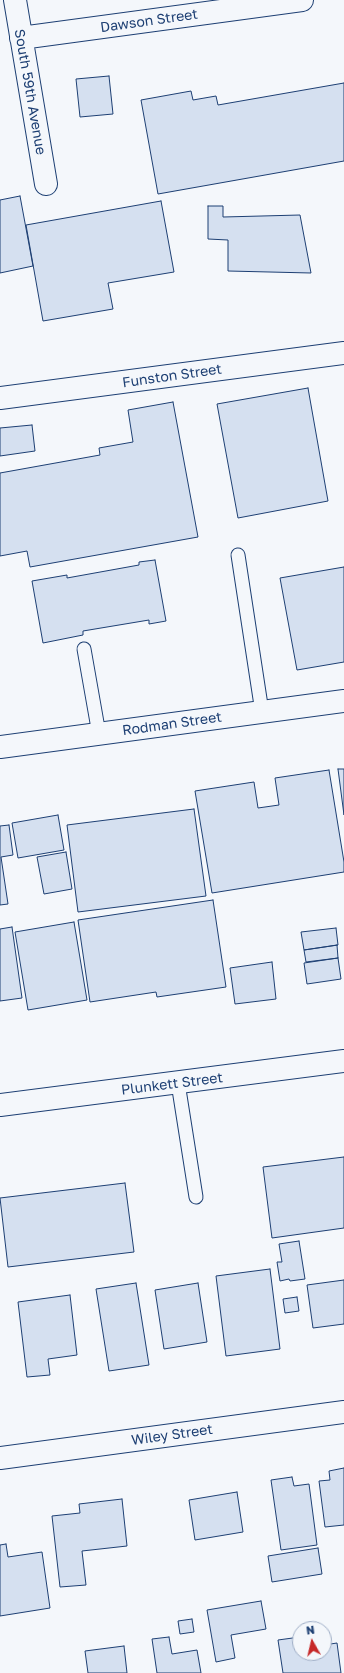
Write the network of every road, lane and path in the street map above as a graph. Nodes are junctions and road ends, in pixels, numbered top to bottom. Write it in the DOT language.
graph roads {
  1 [pos="15,0"];
  2 [pos="302,0"];
  3 [pos="21,38"];
  4 [pos="46,184"];
  5 [pos="344,353"];
  6 [pos="0,398"];
  7 [pos="238,556"];
  8 [pos="84,649"];
  9 [pos="344,701"];
  10 [pos="262,712"];
  11 [pos="100,734"];
  12 [pos="0,747"];
  13 [pos="344,1061"];
  14 [pos="178,1083"];
  15 [pos="0,1106"];
  16 [pos="196,1197"];
  17 [pos="344,1412"];
  18 [pos="0,1458"];
  1 -- 3 [label="street, South 59th Avenue"];
  2 -- 3 [label="street, Dawson Street"];
  3 -- 4 [label="street, South 59th Avenue"];
  5 -- 6 [label="street, Funston Street"];
  7 -- 10 [label="lane"];
  8 -- 11 [label="lane"];
  9 -- 10 [label="street, Rodman Street"];
  10 -- 11 [label="street, Rodman Street"];
  11 -- 12 [label="street, Rodman Street"];
  13 -- 14 [label="street, Plunkett Street"];
  14 -- 15 [label="street, Plunkett Street"];
  14 -- 16 [label="lane"];
  17 -- 18 [label="street, Wiley Street"];
}
